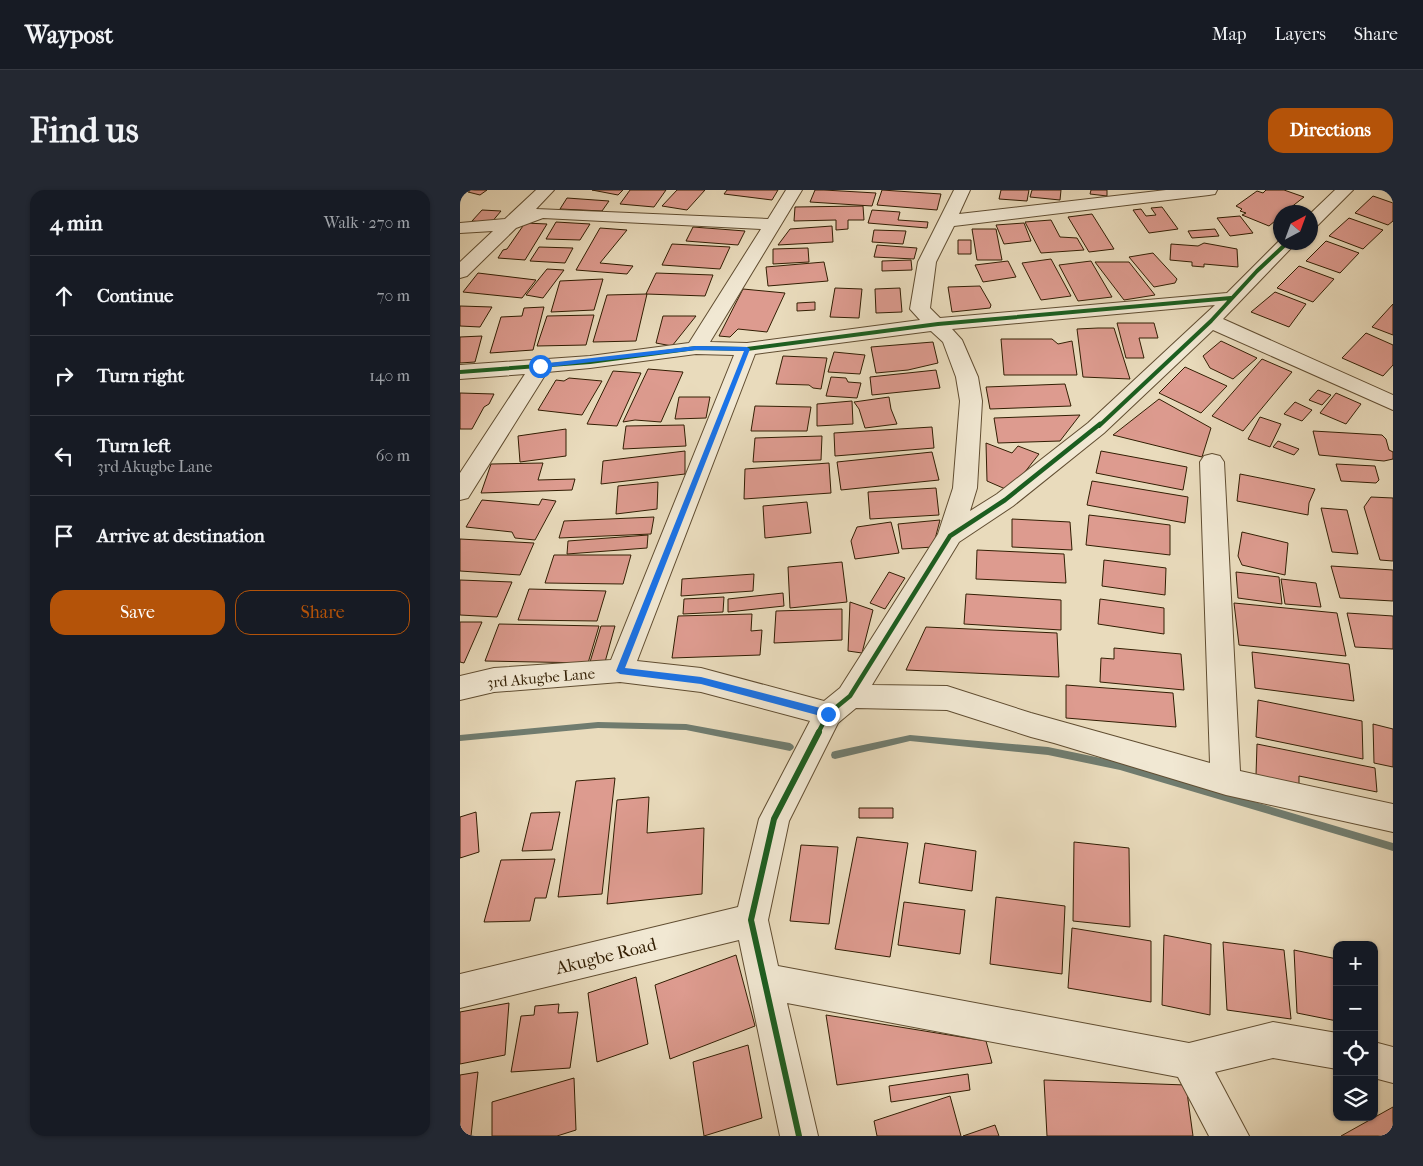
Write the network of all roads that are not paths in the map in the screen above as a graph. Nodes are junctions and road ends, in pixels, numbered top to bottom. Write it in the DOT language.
graph roads {
  1 [pos="546,190"];
  2 [pos="794,190"];
  3 [pos="962,190"];
  4 [pos="1209,190"];
  5 [pos="1345,190"];
  6 [pos="1318,215"];
  7 [pos="947,221"];
  8 [pos="512,224"];
  9 [pos="771,224"];
  10 [pos="460,228"];
  11 [pos="1280,250"];
  12 [pos="460,272"];
  13 [pos="1231,298"];
  14 [pos="1211,321"];
  15 [pos="938,324"];
  16 [pos="696,348"];
  17 [pos="747,349"];
  18 [pos="540,366"];
  19 [pos="460,372"];
  20 [pos="1393,402"];
  21 [pos="1212,462"];
  22 [pos="460,492"];
  23 [pos="950,536"];
  24 [pos="620,671"];
  25 [pos="460,688"];
  26 [pos="839,705"];
  27 [pos="1226,781"];
  28 [pos="1393,818"];
  29 [pos="751,920"];
  30 [pos="764,981"];
  31 [pos="460,992"];
  32 [pos="1333,1051"];
  33 [pos="1378,1061"];
  34 [pos="1190,1062"];
  35 [pos="1393,1065"];
  36 [pos="800,1136"];
  37 [pos="1230,1136"];
  1 -- 8 [label="street"];
  2 -- 9 [label="street"];
  3 -- 7 [label="street"];
  4 -- 7 [label="street"];
  5 -- 6 [label="street"];
  7 -- 15 [label="street"];
  8 -- 9 [label="street"];
  8 -- 10 [label="street"];
  8 -- 12 [label="street"];
  9 -- 16 [label="street"];
  11 -- 13 [label="street"];
  13 -- 14 [label="street"];
  13 -- 15 [label="street"];
  14 -- 20 [label="street"];
  14 -- 23 [label="street"];
  15 -- 17 [label="street"];
  15 -- 23 [label="street"];
  16 -- 17 [label="street"];
  16 -- 18 [label="street"];
  17 -- 24 [label="street"];
  18 -- 19 [label="street"];
  18 -- 22 [label="street"];
  21 -- 27 [label="street"];
  23 -- 26 [label="street"];
  24 -- 25 [label="street, 3rd Akugbe Lane"];
  24 -- 26 [label="street, 3rd Akugbe Lane"];
  26 -- 27 [label="street, 3rd Akugbe Lane"];
  26 -- 29 [label="street"];
  27 -- 28 [label="street, 3rd Akugbe Lane"];
  29 -- 30 [label="street"];
  29 -- 31 [label="street, Akugbe Road"];
  30 -- 34 [label="street"];
  30 -- 36 [label="street"];
  32 -- 34 [label="street"];
  33 -- 35 [label="street"];
  34 -- 37 [label="street"];
}
